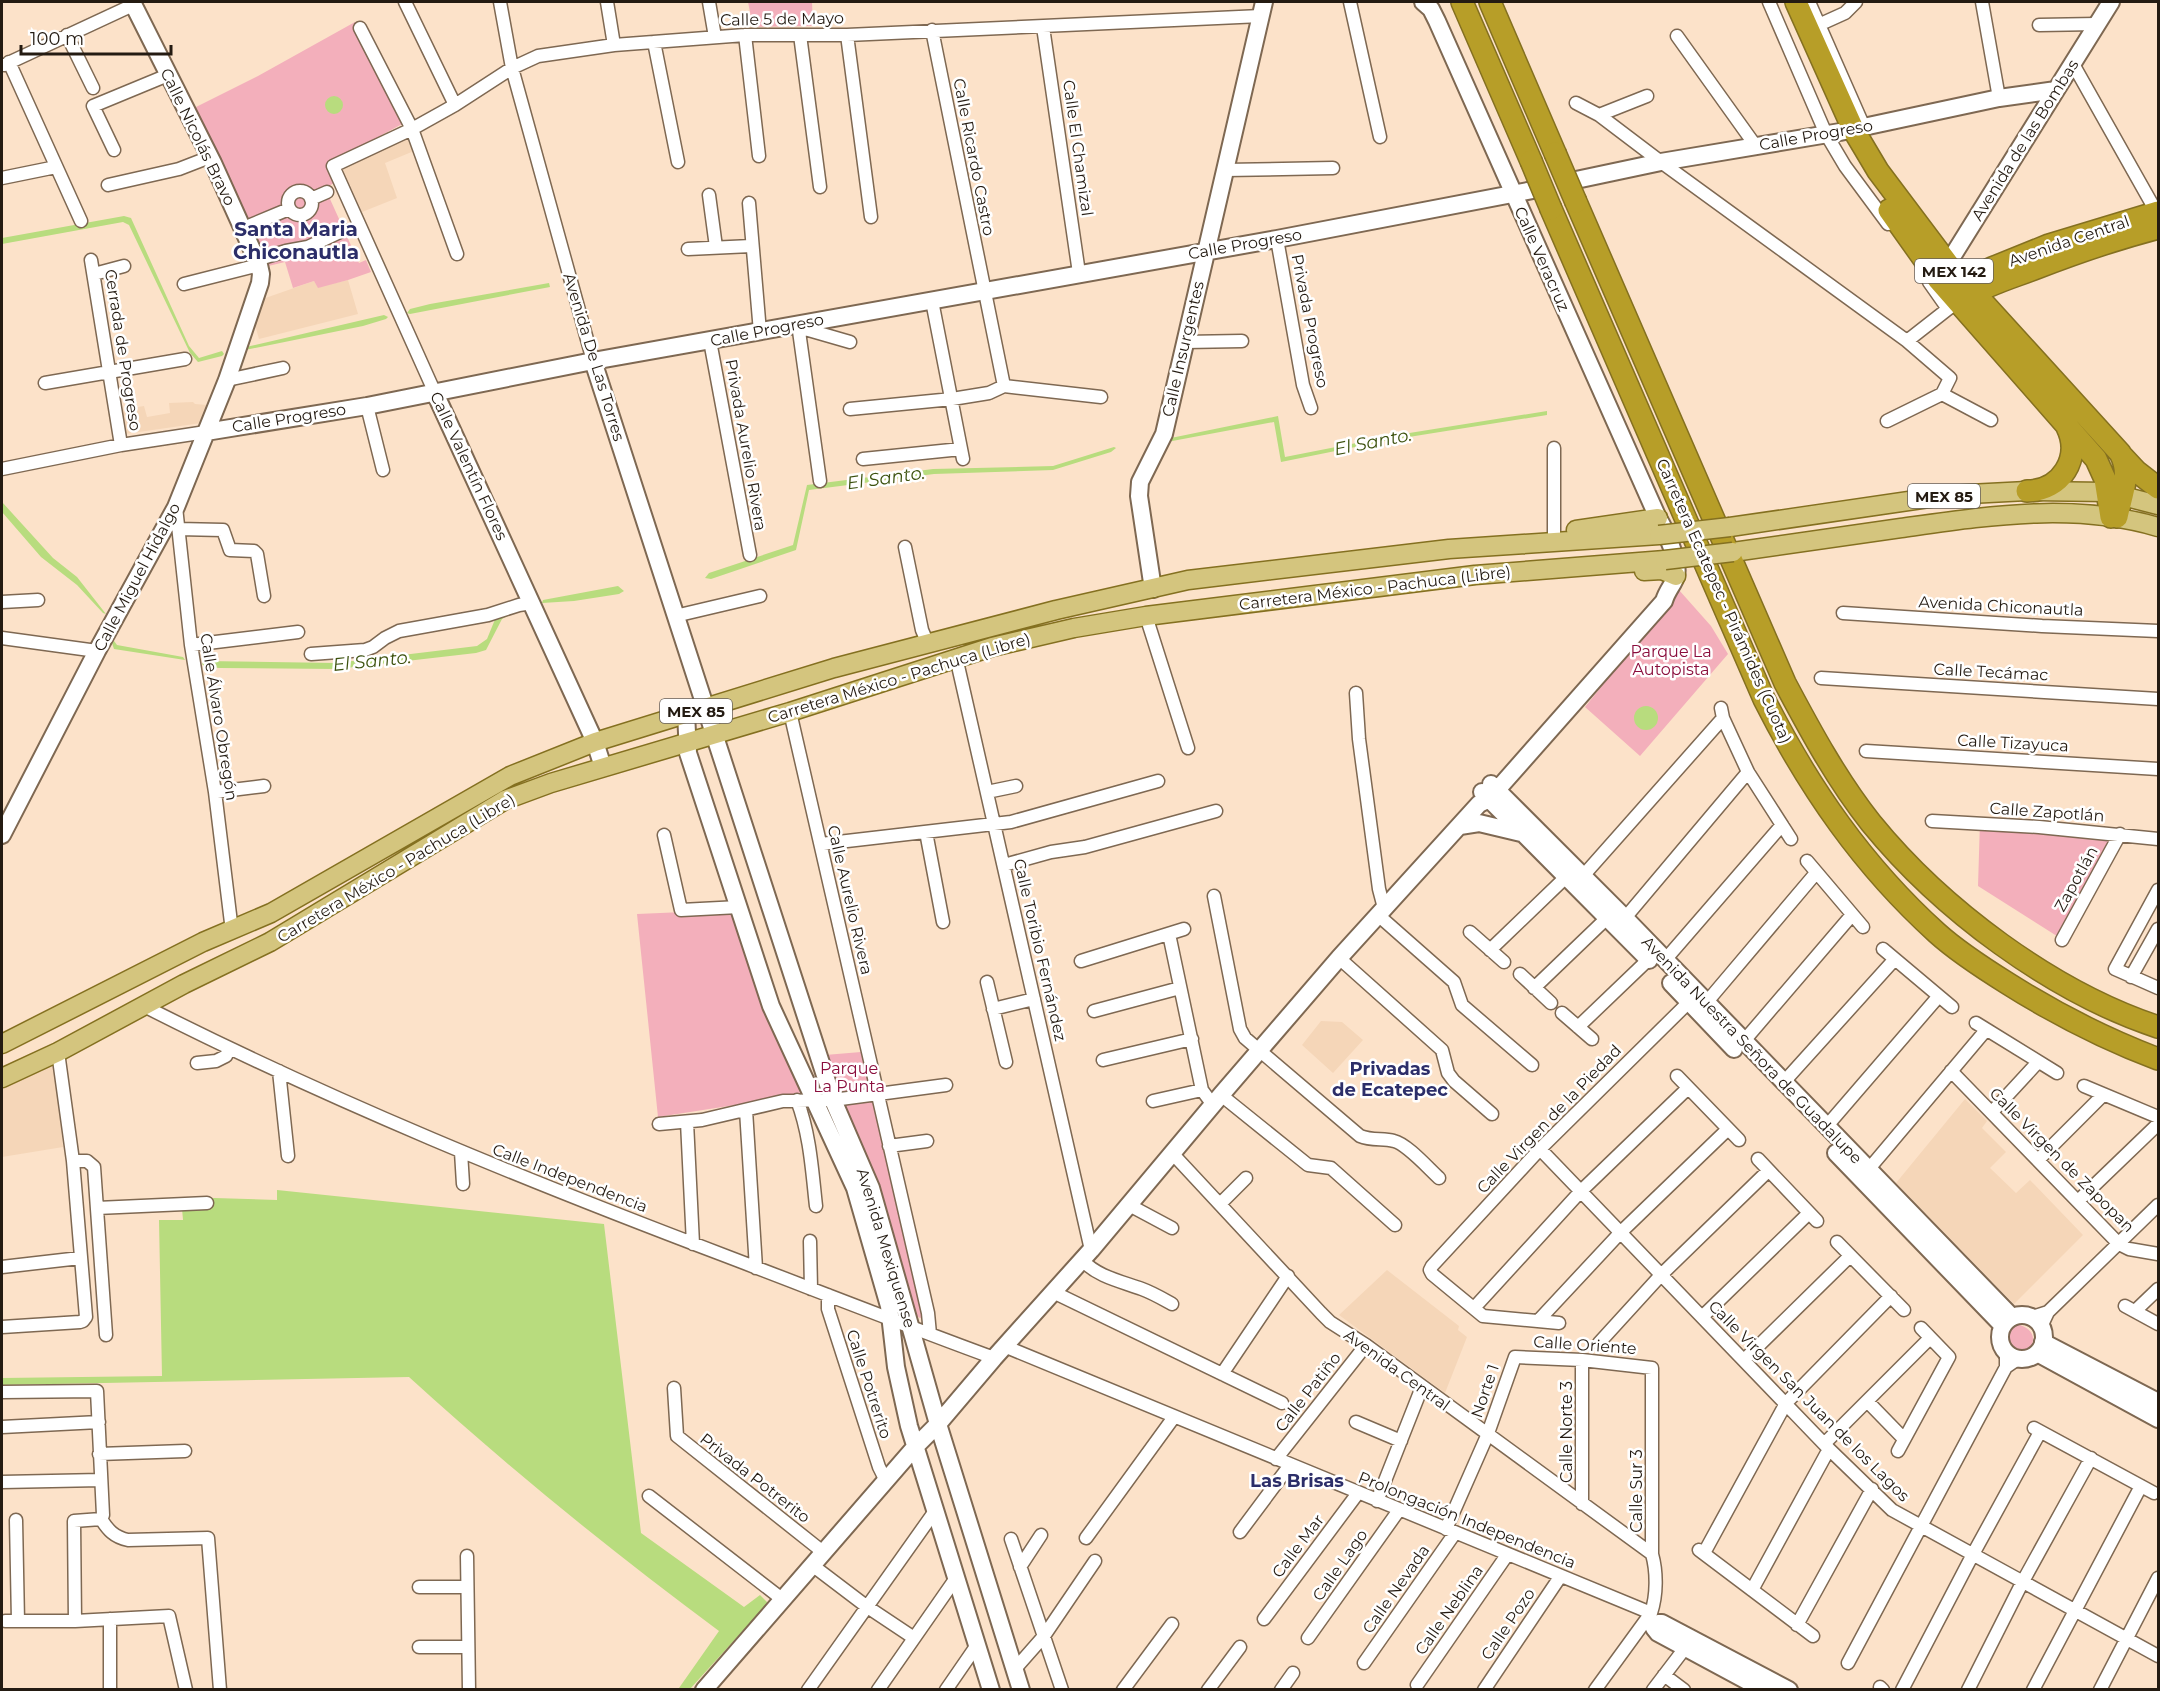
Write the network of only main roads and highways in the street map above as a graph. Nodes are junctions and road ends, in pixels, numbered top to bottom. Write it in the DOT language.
graph roads {
  1 [pos="1462,2"];
  2 [pos="1490,2"];
  3 [pos="1782,2"];
  4 [pos="1796,2"];
  5 [pos="1846,131"];
  6 [pos="2158,218"];
  7 [pos="1956,300"];
  8 [pos="2067,426"];
  9 [pos="2120,453"];
  10 [pos="2158,488"];
  11 [pos="2027,491"];
  12 [pos="2115,493"];
  13 [pos="2158,505"];
  14 [pos="2114,517"];
  15 [pos="1658,526"];
  16 [pos="2158,527"];
  17 [pos="1449,549"];
  18 [pos="1476,575"];
  19 [pos="1671,584"];
  20 [pos="2158,1027"];
  21 [pos="2,1044"];
  22 [pos="2158,1059"];
  23 [pos="2,1078"];
  1 -- 22 [label="highway, Carretera Ecatepec - Pirámides (Cuota), bridge"];
  2 -- 20 [label="highway, Carretera Ecatepec - Pirámides (Cuota), bridge"];
  3 -- 5 [label="highway, MEX 142"];
  4 -- 5 [label="highway, MEX 142"];
  5 -- 7 [label="highway, MEX 142"];
  6 -- 7 [label="highway, Avenida Central"];
  7 -- 8 [label="highway, MEX 142"];
  7 -- 9 [label="highway, MEX 142"];
  8 -- 11 [label="highway"];
  8 -- 12 [label="highway, MEX 142"];
  9 -- 10 [label="highway"];
  9 -- 12 [label="highway, MEX 142"];
  11 -- 12 [label="main road, Carretera México - Pachuca (Libre) / MEX 85"];
  11 -- 15 [label="main road, Carretera México - Pachuca (Libre) / MEX 85, bridge"];
  12 -- 13 [label="main road, Carretera México - Pachuca (Libre) / MEX 85"];
  12 -- 14 [label="highway, MEX 142"];
  14 -- 16 [label="main road, Carretera México - Pachuca (Libre) / MEX 85"];
  14 -- 18 [label="main road, Carretera México - Pachuca (Libre) / MEX 85, bridge"];
  15 -- 17 [label="main road, Carretera México - Pachuca (Libre) / MEX 85"];
  15 -- 17 [label="main road"];
  17 -- 21 [label="main road, Carretera México - Pachuca (Libre) / MEX 85"];
  18 -- 19 [label="main road"];
  18 -- 23 [label="main road, Carretera México - Pachuca (Libre) / MEX 85"];
}
